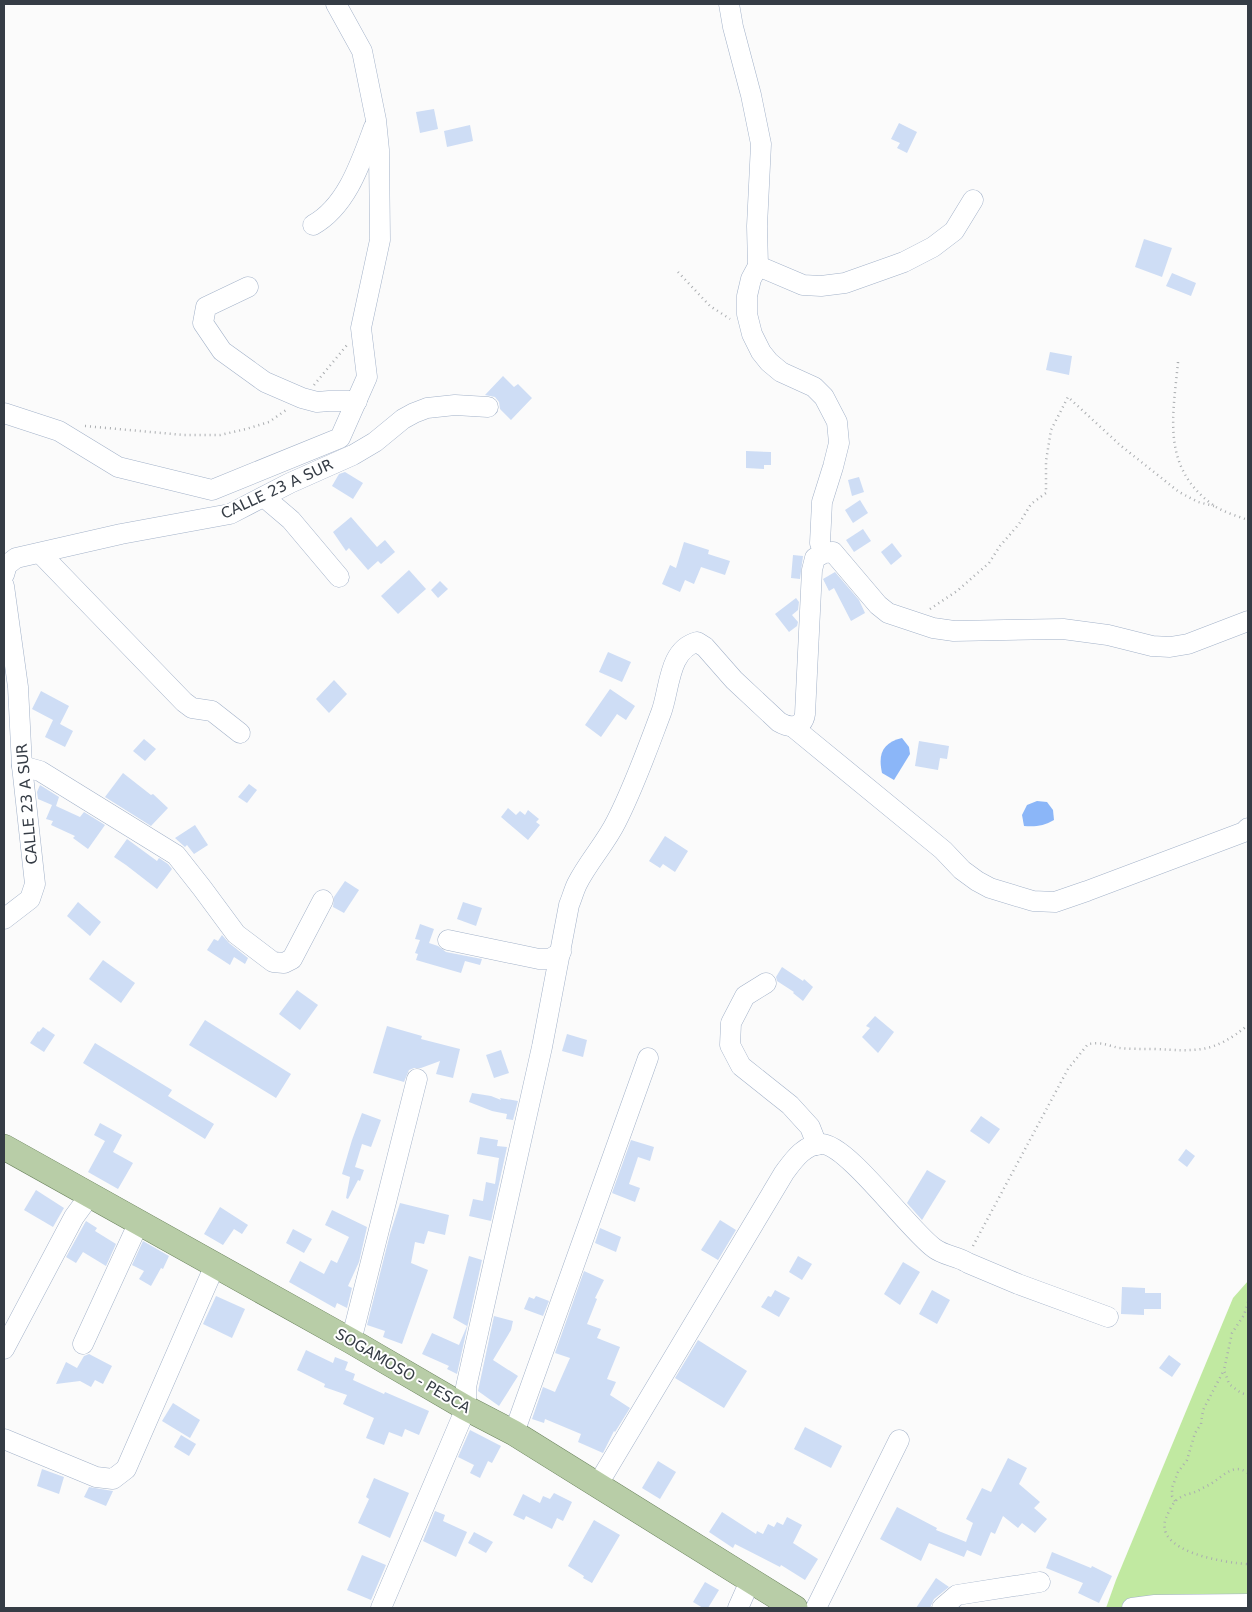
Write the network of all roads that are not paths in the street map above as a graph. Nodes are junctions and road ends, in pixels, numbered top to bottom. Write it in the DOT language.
graph roads {
  1 [pos="336,4"];
  2 [pos="729,4"];
  3 [pos="376,120"];
  4 [pos="973,200"];
  5 [pos="313,225"];
  6 [pos="758,266"];
  7 [pos="248,288"];
  8 [pos="357,401"];
  9 [pos="488,407"];
  10 [pos="4,413"];
  11 [pos="264,497"];
  12 [pos="40,553"];
  13 [pos="824,553"];
  14 [pos="4,574"];
  15 [pos="339,577"];
  16 [pos="4,586"];
  17 [pos="1248,621"];
  18 [pos="793,727"];
  19 [pos="240,733"];
  20 [pos="22,766"];
  21 [pos="1248,828"];
  22 [pos="323,900"];
  23 [pos="4,919"];
  24 [pos="448,940"];
  25 [pos="561,952"];
  26 [pos="766,983"];
  27 [pos="648,1058"];
  28 [pos="417,1079"];
  29 [pos="817,1145"];
  30 [pos="4,1147"];
  31 [pos="90,1195"];
  32 [pos="139,1222"];
  33 [pos="215,1265"];
  34 [pos="1108,1317"];
  35 [pos="351,1341"];
  36 [pos="83,1344"];
  37 [pos="4,1349"];
  38 [pos="466,1408"];
  39 [pos="514,1433"];
  40 [pos="4,1439"];
  41 [pos="899,1440"];
  42 [pos="598,1484"];
  43 [pos="750,1581"];
  44 [pos="1040,1582"];
  45 [pos="1248,1604"];
  46 [pos="382,1608"];
  47 [pos="738,1608"];
  48 [pos="795,1608"];
  49 [pos="816,1608"];
  50 [pos="942,1608"];
  51 [pos="1132,1608"];
  1 -- 3 [label="street"];
  2 -- 6 [label="street"];
  3 -- 5 [label="street"];
  3 -- 8 [label="street"];
  4 -- 6 [label="street"];
  6 -- 13 [label="street"];
  7 -- 8 [label="street"];
  8 -- 10 [label="street"];
  9 -- 11 [label="street, CALLE 23 A SUR"];
  11 -- 12 [label="street, CALLE 23 A SUR"];
  11 -- 15 [label="street"];
  12 -- 14 [label="street, CALLE 23 A SUR"];
  12 -- 19 [label="street"];
  13 -- 17 [label="street"];
  13 -- 18 [label="street"];
  16 -- 20 [label="street, CALLE 23 A SUR"];
  18 -- 21 [label="street"];
  18 -- 25 [label="street"];
  20 -- 22 [label="street"];
  20 -- 23 [label="street, CALLE 23 A SUR"];
  24 -- 25 [label="street"];
  25 -- 38 [label="street"];
  26 -- 29 [label="street"];
  27 -- 39 [label="street"];
  28 -- 35 [label="street"];
  29 -- 34 [label="street"];
  29 -- 42 [label="street"];
  30 -- 31 [label="main road, SOGAMOSO - PESCA"];
  31 -- 32 [label="main road, SOGAMOSO - PESCA"];
  31 -- 37 [label="street"];
  32 -- 33 [label="main road, SOGAMOSO - PESCA"];
  32 -- 36 [label="street"];
  33 -- 35 [label="main road, SOGAMOSO - PESCA"];
  33 -- 40 [label="street"];
  35 -- 38 [label="main road, SOGAMOSO - PESCA"];
  38 -- 39 [label="main road, SOGAMOSO - PESCA"];
  38 -- 46 [label="street"];
  39 -- 42 [label="main road, SOGAMOSO - PESCA"];
  41 -- 49 [label="street"];
  42 -- 43 [label="main road, SOGAMOSO - PESCA"];
  43 -- 47 [label="street"];
  43 -- 48 [label="main road, SOGAMOSO - PESCA"];
  44 -- 50 [label="street"];
  45 -- 51 [label="street"];
}
